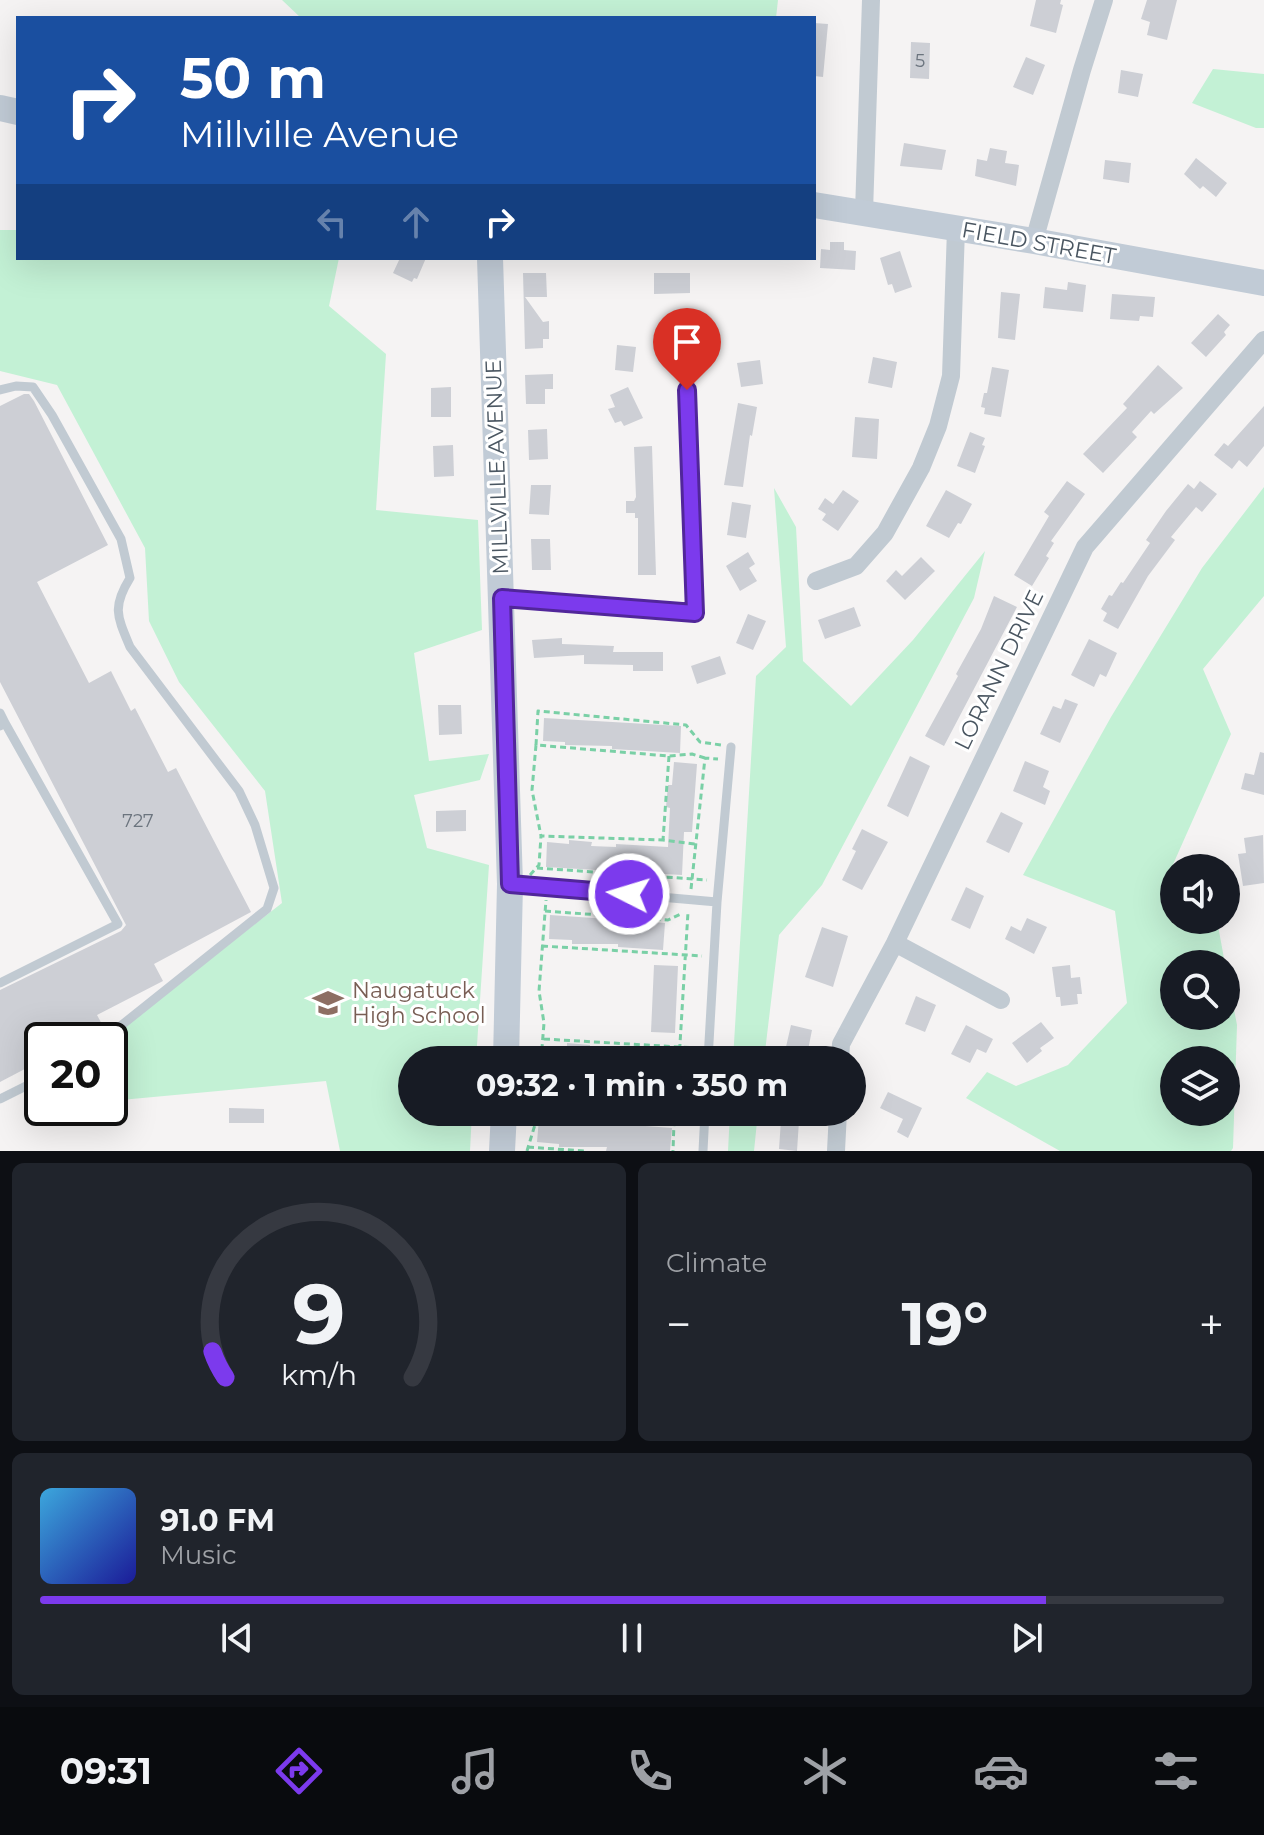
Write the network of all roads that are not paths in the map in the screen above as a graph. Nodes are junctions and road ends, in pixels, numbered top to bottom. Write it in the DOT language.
graph roads {
  1 [pos="871,0"];
  2 [pos="1104,0"];
  3 [pos="816,205"];
  4 [pos="864,212"];
  5 [pos="956,229"];
  6 [pos="1034,241"];
  7 [pos="490,260"];
  8 [pos="1264,283"];
  9 [pos="1264,340"];
  10 [pos="0,390"];
  11 [pos="687,390"];
  12 [pos="816,581"];
  13 [pos="502,598"];
  14 [pos="0,713"];
  15 [pos="3,725"];
  16 [pos="731,747"];
  17 [pos="510,884"];
  18 [pos="717,902"];
  19 [pos="895,943"];
  20 [pos="0,983"];
  21 [pos="1001,1000"];
  22 [pos="126,1022"];
  23 [pos="506,1046"];
  24 [pos="708,1046"];
  25 [pos="841,1046"];
  26 [pos="24,1087"];
  27 [pos="0,1099"];
  28 [pos="503,1126"];
  29 [pos="704,1126"];
  30 [pos="837,1126"];
  31 [pos="836,1146"];
  32 [pos="502,1151"];
  33 [pos="703,1151"];
  34 [pos="854,1151"];
  1 -- 4 [label="street"];
  2 -- 6 [label="street"];
  3 -- 4 [label="street, FIELD STREET"];
  4 -- 5 [label="street, FIELD STREET"];
  5 -- 6 [label="street, FIELD STREET"];
  5 -- 12 [label="street"];
  6 -- 8 [label="street, FIELD STREET"];
  7 -- 13 [label="street, MILLVILLE AVENUE"];
  9 -- 19 [label="street, LORANN DRIVE"];
  10 -- 22 [label="lane"];
  11 -- 13 [label="street"];
  13 -- 17 [label="street, MILLVILLE AVENUE"];
  14 -- 15 [label="lane"];
  15 -- 20 [label="lane"];
  16 -- 18 [label="lane"];
  17 -- 18 [label="lane"];
  17 -- 23 [label="street, MILLVILLE AVENUE"];
  18 -- 24 [label="lane"];
  19 -- 21 [label="street"];
  19 -- 25 [label="street, LORANN DRIVE"];
  26 -- 27 [label="lane"];
  28 -- 32 [label="street"];
  29 -- 33 [label="lane"];
  30 -- 31 [label="street"];
  31 -- 34 [label="street"];
}
